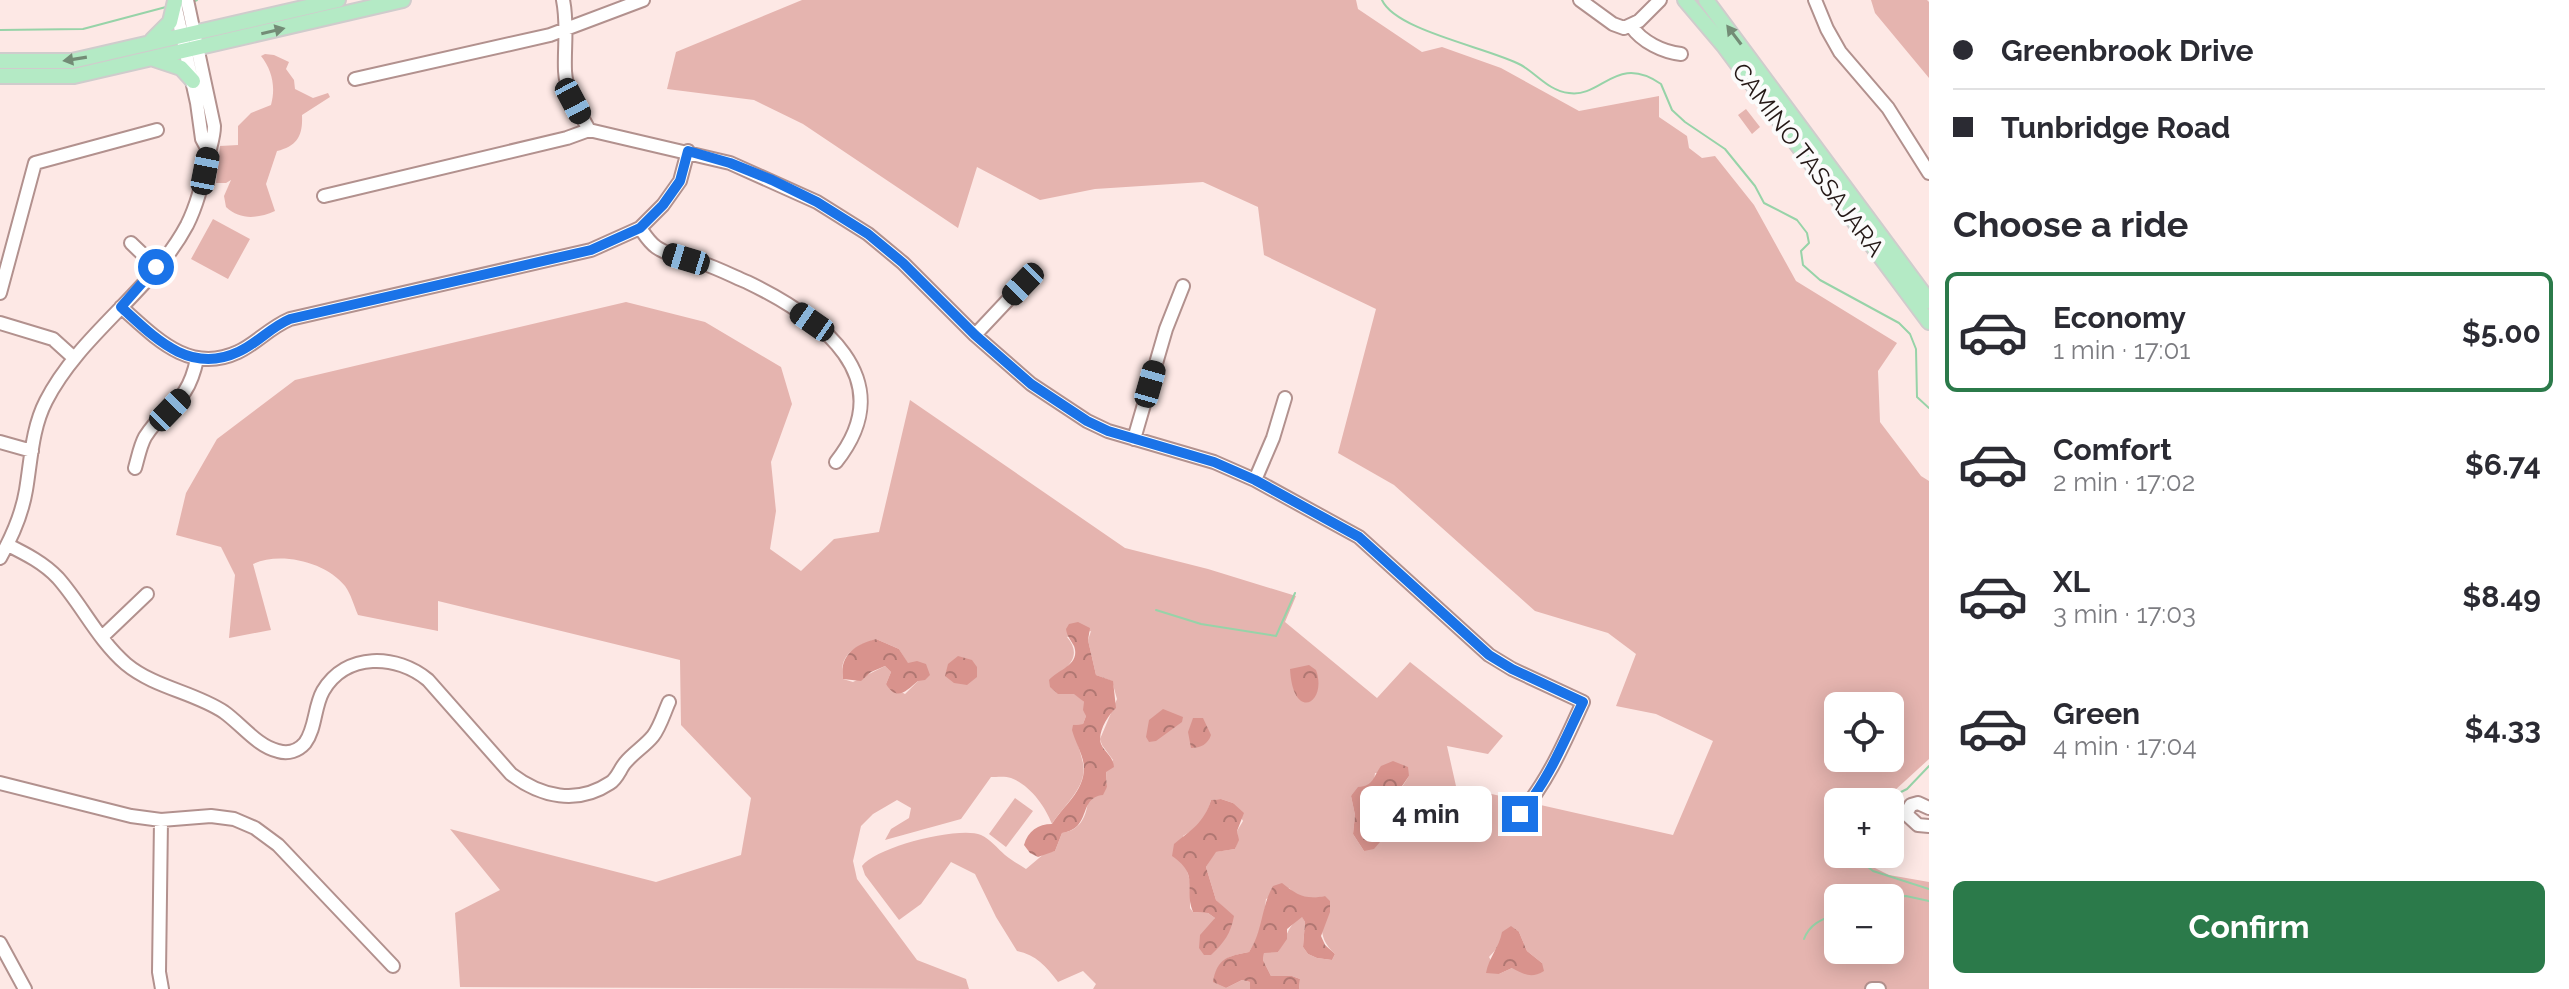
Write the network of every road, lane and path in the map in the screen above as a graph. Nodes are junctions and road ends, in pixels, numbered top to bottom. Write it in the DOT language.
graph roads {
  1 [pos="179,0"];
  2 [pos="338,0"];
  3 [pos="403,0"];
  4 [pos="563,0"];
  5 [pos="643,0"];
  6 [pos="1580,0"];
  7 [pos="1660,0"];
  8 [pos="1685,0"];
  9 [pos="1706,0"];
  10 [pos="1815,0"];
  11 [pos="1631,26"];
  12 [pos="566,27"];
  13 [pos="190,42"];
  14 [pos="149,43"];
  15 [pos="1681,54"];
  16 [pos="150,59"];
  17 [pos="0,61"];
  18 [pos="0,76"];
  19 [pos="355,79"];
  20 [pos="193,81"];
  21 [pos="157,130"];
  22 [pos="589,130"];
  23 [pos="688,151"];
  24 [pos="209,152"];
  25 [pos="1929,173"];
  26 [pos="324,196"];
  27 [pos="640,228"];
  28 [pos="131,243"];
  29 [pos="156,267"];
  30 [pos="1023,284"];
  31 [pos="1183,286"];
  32 [pos="0,293"];
  33 [pos="1929,301"];
  34 [pos="121,307"];
  35 [pos="1929,322"];
  36 [pos="0,323"];
  37 [pos="975,335"];
  38 [pos="74,358"];
  39 [pos="197,359"];
  40 [pos="1285,398"];
  41 [pos="1134,439"];
  42 [pos="0,442"];
  43 [pos="32,451"];
  44 [pos="836,462"];
  45 [pos="135,468"];
  46 [pos="1255,480"];
  47 [pos="8,545"];
  48 [pos="0,558"];
  49 [pos="147,594"];
  50 [pos="102,637"];
  51 [pos="669,702"];
  52 [pos="0,783"];
  53 [pos="1516,796"];
  54 [pos="1531,802"];
  55 [pos="1929,808"];
  56 [pos="1520,814"];
  57 [pos="161,820"];
  58 [pos="1929,826"];
  59 [pos="0,943"];
  60 [pos="393,966"];
  61 [pos="25,989"];
  62 [pos="162,989"];
  63 [pos="1872,989"];
  64 [pos="1879,989"];
  1 -- 13 [label="street"];
  1 -- 14 [label="main road"];
  2 -- 13 [label="main road"];
  13 -- 3 [label="main road, one-way"];
  4 -- 12 [label="street"];
  5 -- 12 [label="street"];
  6 -- 11 [label="street"];
  7 -- 11 [label="street"];
  8 -- 35 [label="main road, CAMINO TASSAJARA"];
  33 -- 9 [label="main road, CAMINO TASSAJARA, one-way"];
  10 -- 25 [label="street"];
  11 -- 15 [label="street"];
  12 -- 19 [label="street"];
  12 -- 22 [label="street"];
  13 -- 14 [label="main road"];
  13 -- 16 [label="main road"];
  13 -- 20 [label="street"];
  13 -- 24 [label="street"];
  14 -- 17 [label="main road, one-way"];
  16 -- 18 [label="main road"];
  16 -- 20 [label="main road"];
  20 -- 24 [label="street"];
  21 -- 32 [label="street"];
  22 -- 23 [label="street"];
  22 -- 26 [label="street"];
  23 -- 27 [label="street"];
  23 -- 37 [label="street"];
  24 -- 29 [label="street"];
  27 -- 39 [label="street"];
  27 -- 44 [label="street"];
  28 -- 29 [label="street"];
  29 -- 34 [label="street"];
  30 -- 37 [label="street"];
  31 -- 41 [label="street"];
  34 -- 38 [label="street"];
  34 -- 39 [label="street"];
  36 -- 38 [label="street"];
  37 -- 41 [label="street"];
  38 -- 43 [label="street"];
  39 -- 45 [label="street"];
  40 -- 46 [label="street"];
  41 -- 46 [label="street"];
  42 -- 43 [label="street"];
  43 -- 47 [label="street"];
  46 -- 54 [label="street"];
  47 -- 48 [label="street"];
  47 -- 50 [label="street"];
  49 -- 50 [label="street"];
  50 -- 51 [label="street"];
  52 -- 57 [label="street"];
  53 -- 54 [label="street"];
  54 -- 56 [label="street"];
  55 -- 58 [label="street"];
  57 -- 60 [label="street"];
  57 -- 62 [label="street"];
  59 -- 61 [label="street"];
  63 -- 64 [label="street"];
}
